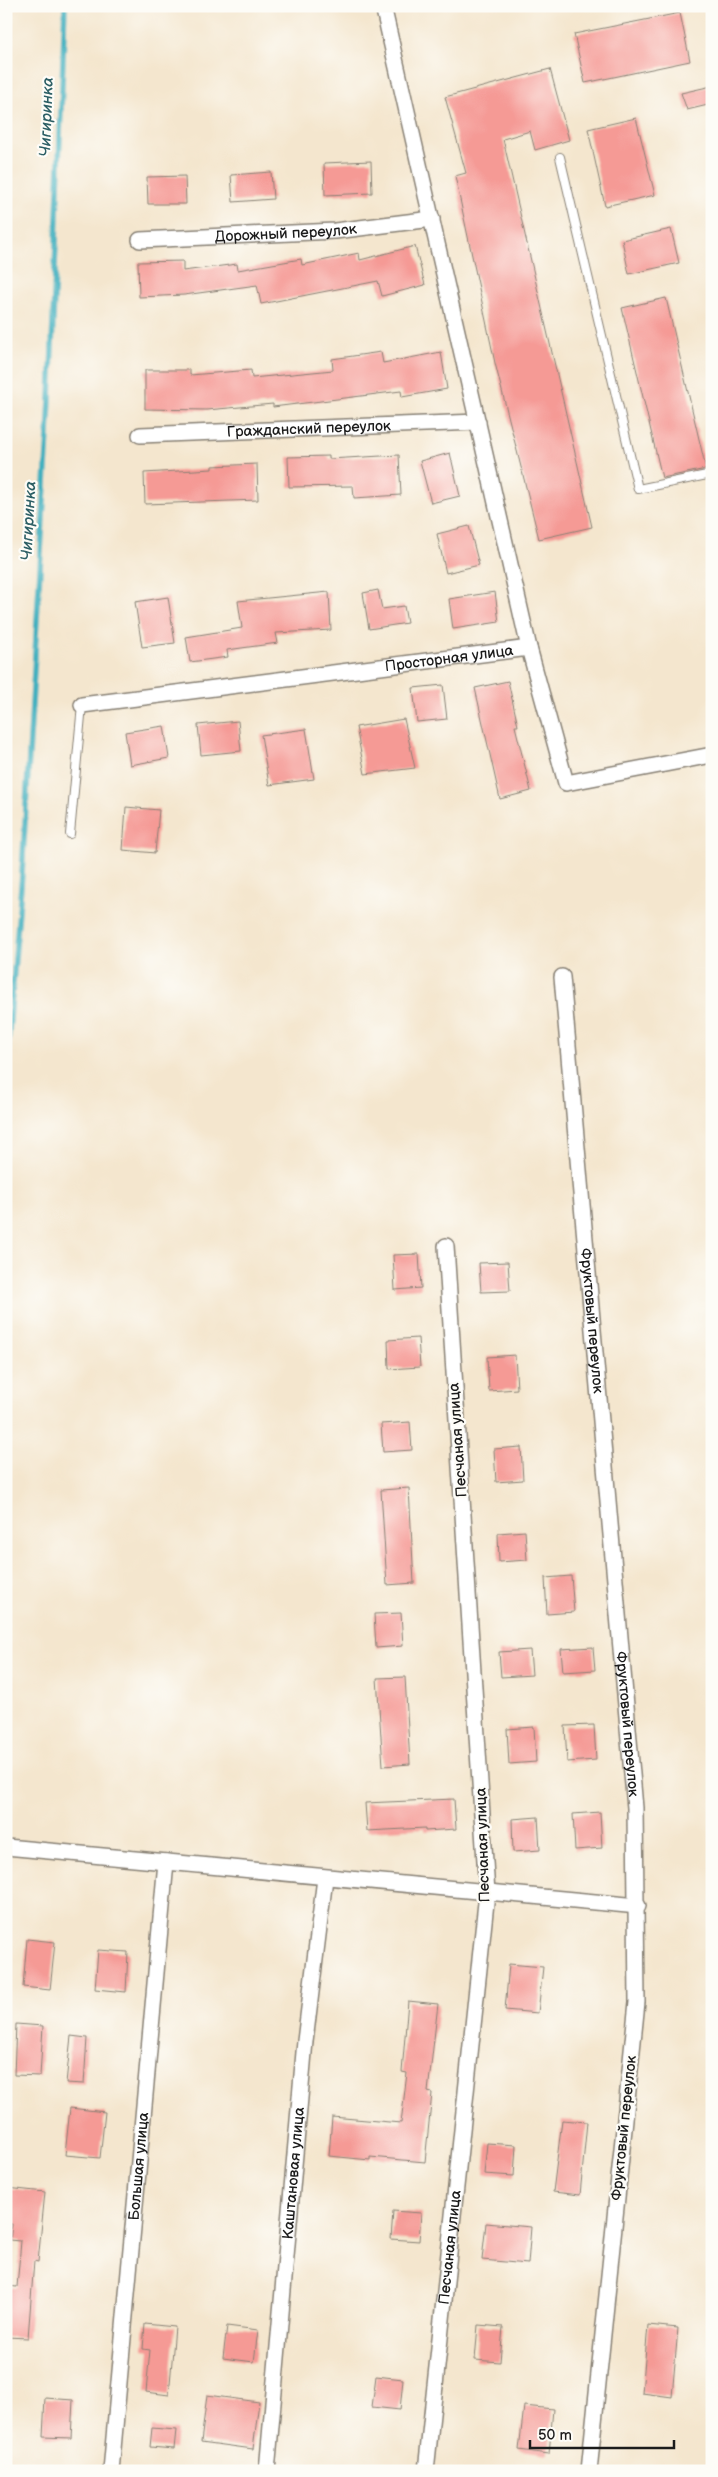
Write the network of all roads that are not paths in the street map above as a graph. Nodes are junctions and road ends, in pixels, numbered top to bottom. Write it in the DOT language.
graph roads {
  1 [pos="383,6"];
  2 [pos="560,158"];
  3 [pos="432,219"];
  4 [pos="140,240"];
  5 [pos="478,422"];
  6 [pos="140,436"];
  7 [pos="712,474"];
  8 [pos="529,648"];
  9 [pos="82,705"];
  10 [pos="712,755"];
  11 [pos="70,834"];
  12 [pos="562,977"];
  13 [pos="446,1246"];
  14 [pos="6,1847"];
  15 [pos="166,1862"];
  16 [pos="325,1878"];
  17 [pos="488,1893"];
  18 [pos="638,1906"];
  19 [pos="111,2471"];
  20 [pos="267,2471"];
  21 [pos="426,2471"];
  22 [pos="589,2471"];
  1 -- 3 [label="street"];
  2 -- 7 [label="lane"];
  3 -- 4 [label="street, Дорожный переулок"];
  3 -- 5 [label="street"];
  5 -- 6 [label="street, Гражданский переулок"];
  5 -- 8 [label="street"];
  8 -- 9 [label="street, Просторная улица"];
  8 -- 10 [label="street, Просторная улица"];
  9 -- 11 [label="lane"];
  12 -- 18 [label="street, Фруктовый переулок"];
  13 -- 17 [label="street, Песчаная улица"];
  14 -- 15 [label="street"];
  15 -- 16 [label="street"];
  15 -- 19 [label="street, Большая улица"];
  16 -- 17 [label="street"];
  16 -- 20 [label="street, Каштановая улица"];
  17 -- 18 [label="street"];
  17 -- 21 [label="street, Песчаная улица"];
  18 -- 22 [label="street, Фруктовый переулок"];
}
